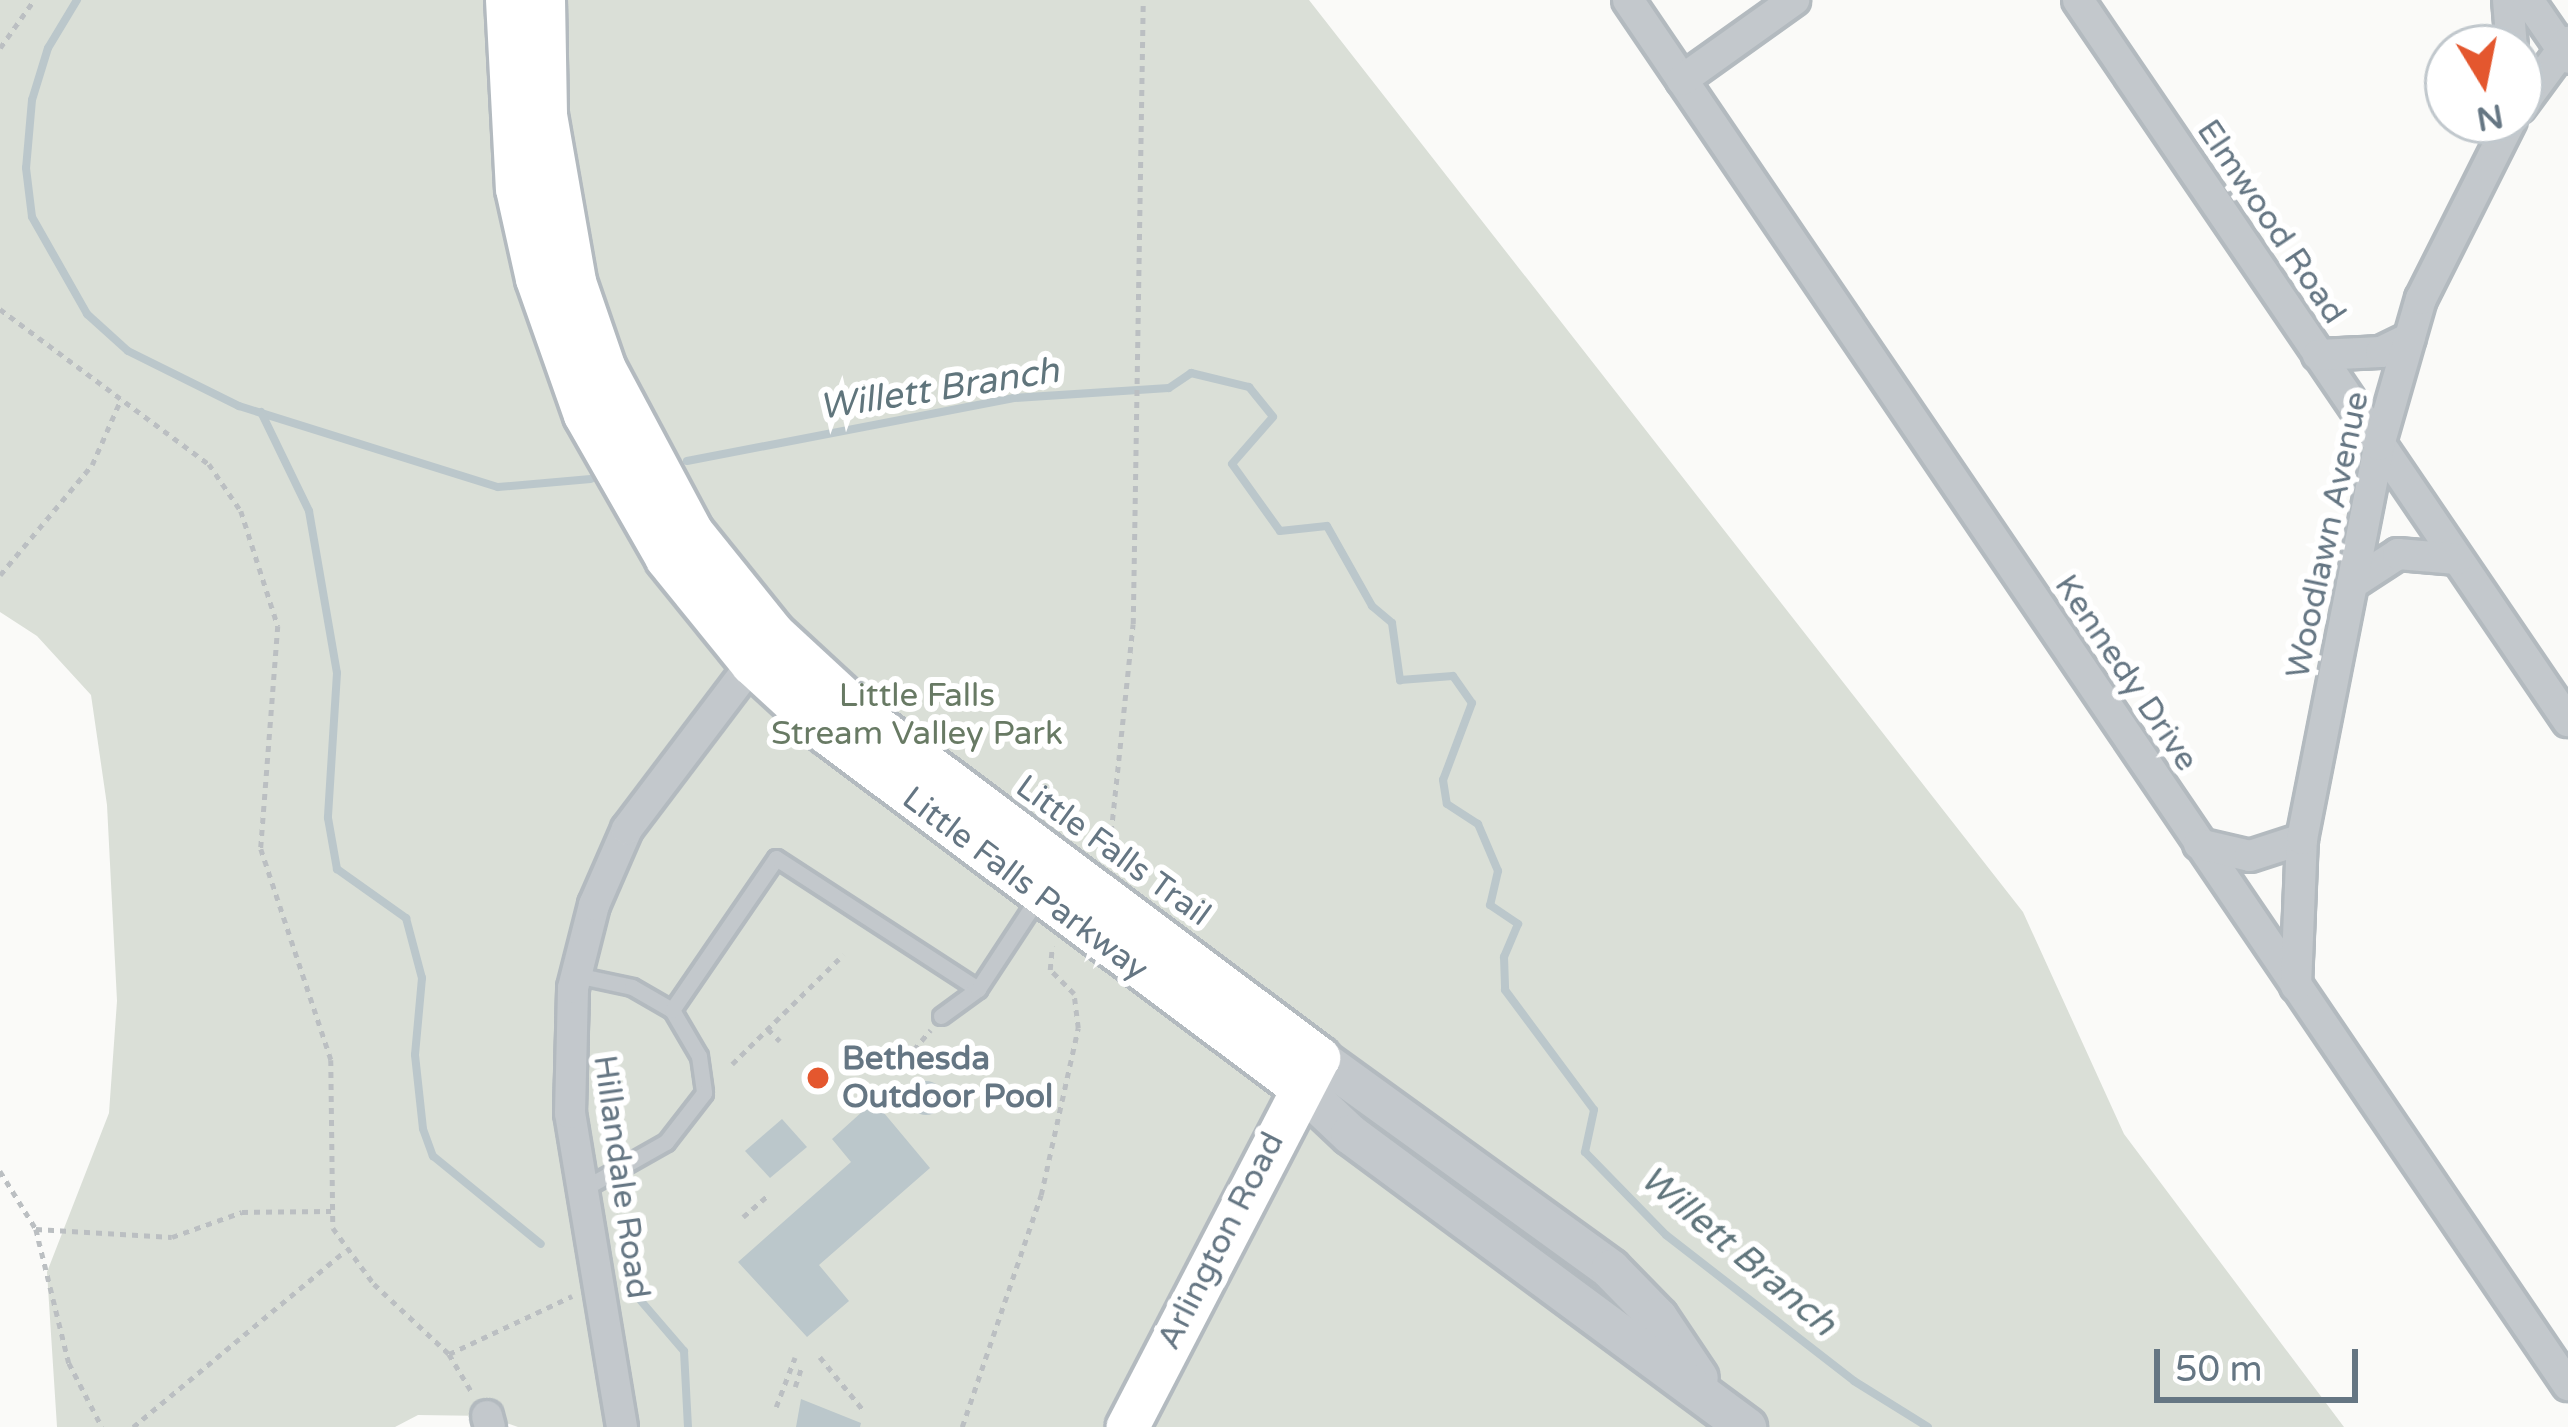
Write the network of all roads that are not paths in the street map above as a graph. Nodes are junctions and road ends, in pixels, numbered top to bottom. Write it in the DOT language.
graph roads {
  1 [pos="507,0"];
  2 [pos="544,0"];
  3 [pos="1628,0"];
  4 [pos="1794,0"];
  5 [pos="2078,0"];
  6 [pos="2528,0"];
  7 [pos="2566,49"];
  8 [pos="2544,77"];
  9 [pos="1682,80"];
  10 [pos="2500,144"];
  11 [pos="2410,338"];
  12 [pos="2318,356"];
  13 [pos="2379,445"];
  14 [pos="2457,559"];
  15 [pos="2352,584"];
  16 [pos="763,649"];
  17 [pos="2568,722"];
  18 [pos="2302,839"];
  19 [pos="2198,844"];
  20 [pos="1039,896"];
  21 [pos="576,974"];
  22 [pos="2296,986"];
  23 [pos="978,988"];
  24 [pos="672,1010"];
  25 [pos="941,1016"];
  26 [pos="1309,1072"];
  27 [pos="580,1190"];
  28 [pos="2568,1385"];
  29 [pos="622,1427"];
  30 [pos="1128,1427"];
  31 [pos="1746,1427"];
  1 -- 16 [label="main road, Little Falls Parkway"];
  2 -- 16 [label="main road, Little Falls Parkway"];
  3 -- 9 [label="street, Kennedy Drive"];
  4 -- 9 [label="street"];
  5 -- 12 [label="street, Elmwood Road"];
  6 -- 7 [label="street"];
  7 -- 8 [label="street"];
  9 -- 19 [label="street, Kennedy Drive"];
  10 -- 11 [label="street, Woodlawn Avenue"];
  11 -- 12 [label="street"];
  11 -- 13 [label="street, Woodlawn Avenue"];
  12 -- 13 [label="street, Elmwood Road"];
  13 -- 14 [label="street, Elmwood Road"];
  13 -- 15 [label="street, Woodlawn Avenue"];
  14 -- 15 [label="street"];
  14 -- 17 [label="street, Elmwood Road"];
  15 -- 18 [label="street, Woodlawn Avenue"];
  16 -- 20 [label="main road, Little Falls Parkway"];
  16 -- 21 [label="street, Hillandale Road"];
  16 -- 26 [label="main road, Little Falls Parkway"];
  18 -- 19 [label="street"];
  18 -- 22 [label="street, Woodlawn Avenue"];
  19 -- 22 [label="street, Kennedy Drive"];
  20 -- 23 [label="lane"];
  20 -- 26 [label="main road, Little Falls Parkway"];
  21 -- 24 [label="lane"];
  21 -- 27 [label="street, Hillandale Road"];
  22 -- 28 [label="street, Kennedy Drive"];
  23 -- 24 [label="lane"];
  23 -- 25 [label="lane"];
  24 -- 27 [label="lane"];
  26 -- 30 [label="main road, Arlington Road"];
  26 -- 31 [label="street, Little Falls Parkway"];
  27 -- 29 [label="street, Hillandale Road"];
}
